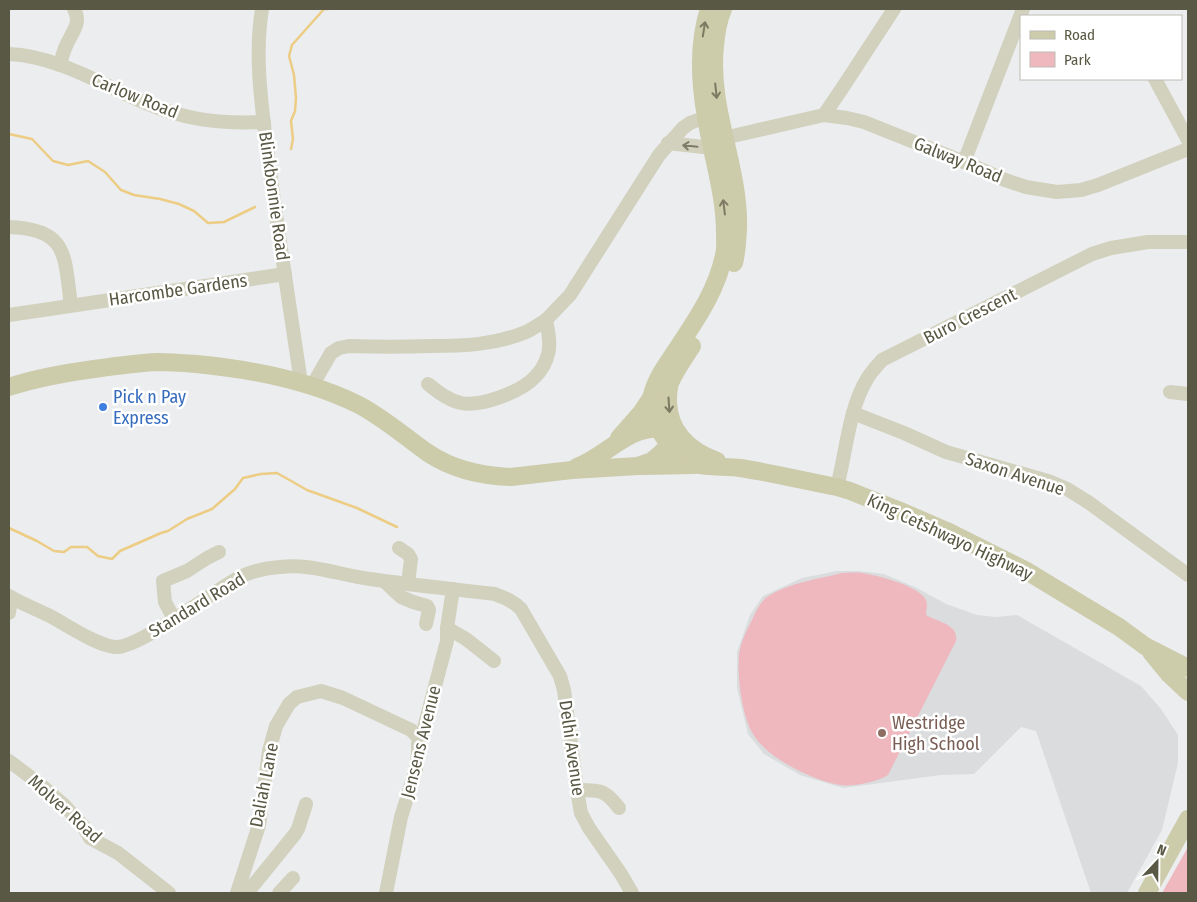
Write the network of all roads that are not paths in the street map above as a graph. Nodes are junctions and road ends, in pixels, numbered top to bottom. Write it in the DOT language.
graph roads {
  1 [pos="74,9"];
  2 [pos="262,9"];
  3 [pos="709,9"];
  4 [pos="723,9"];
  5 [pos="894,9"];
  6 [pos="1020,19"];
  7 [pos="9,54"];
  8 [pos="60,65"];
  9 [pos="1156,80"];
  10 [pos="824,115"];
  11 [pos="706,117"];
  12 [pos="264,122"];
  13 [pos="1188,140"];
  14 [pos="718,143"];
  15 [pos="668,144"];
  16 [pos="1188,148"];
  17 [pos="964,162"];
  18 [pos="9,227"];
  19 [pos="1188,242"];
  20 [pos="285,274"];
  21 [pos="71,305"];
  22 [pos="9,315"];
  23 [pos="546,320"];
  24 [pos="428,384"];
  25 [pos="306,385"];
  26 [pos="9,387"];
  27 [pos="1170,392"];
  28 [pos="1188,394"];
  29 [pos="651,398"];
  30 [pos="853,414"];
  31 [pos="670,434"];
  32 [pos="613,446"];
  33 [pos="698,465"];
  34 [pos="638,466"];
  35 [pos="739,468"];
  36 [pos="572,470"];
  37 [pos="837,487"];
  38 [pos="399,548"];
  39 [pos="219,552"];
  40 [pos="1188,575"];
  41 [pos="384,581"];
  42 [pos="408,584"];
  43 [pos="453,589"];
  44 [pos="10,597"];
  45 [pos="514,602"];
  46 [pos="9,613"];
  47 [pos="174,619"];
  48 [pos="426,624"];
  49 [pos="447,628"];
  50 [pos="1146,646"];
  51 [pos="494,661"];
  52 [pos="1188,668"];
  53 [pos="1187,693"];
  54 [pos="420,739"];
  55 [pos="9,761"];
  56 [pos="577,790"];
  57 [pos="306,804"];
  58 [pos="618,808"];
  59 [pos="1188,819"];
  60 [pos="293,878"];
  61 [pos="169,893"];
  62 [pos="237,893"];
  63 [pos="247,893"];
  64 [pos="279,893"];
  65 [pos="386,893"];
  66 [pos="632,893"];
  67 [pos="1147,893"];
  1 -- 8 [label="street"];
  2 -- 12 [label="street, Blinkbonnie Road"];
  11 -- 3 [label="main road, one-way"];
  4 -- 14 [label="main road, one-way"];
  5 -- 10 [label="street"];
  6 -- 17 [label="street"];
  7 -- 8 [label="street, Carlow Road"];
  8 -- 12 [label="street, Carlow Road"];
  9 -- 13 [label="street"];
  10 -- 14 [label="street, Galway Road"];
  10 -- 17 [label="street, Galway Road"];
  11 -- 14 [label="main road"];
  11 -- 15 [label="street"];
  12 -- 20 [label="street, Blinkbonnie Road"];
  14 -- 15 [label="street, Galway Road, one-way"];
  29 -- 14 [label="main road, one-way"];
  14 -- 31 [label="main road, one-way"];
  15 -- 23 [label="street"];
  16 -- 17 [label="street, Galway Road"];
  18 -- 21 [label="street"];
  19 -- 30 [label="street, Buro Crescent"];
  20 -- 21 [label="street, Harcombe Gardens"];
  20 -- 25 [label="street, Blinkbonnie Road"];
  21 -- 22 [label="street, Harcombe Gardens"];
  23 -- 24 [label="street"];
  23 -- 25 [label="street"];
  25 -- 26 [label="main road"];
  25 -- 36 [label="main road"];
  27 -- 28 [label="street"];
  29 -- 31 [label="main road"];
  29 -- 32 [label="main road"];
  30 -- 37 [label="street, Buro Crescent"];
  30 -- 40 [label="street, Saxon Avenue"];
  31 -- 32 [label="main road"];
  31 -- 33 [label="main road, King Cetshwayo Highway"];
  31 -- 34 [label="main road"];
  31 -- 35 [label="main road, King Cetshwayo Highway"];
  32 -- 36 [label="main road"];
  33 -- 34 [label="main road"];
  33 -- 35 [label="main road, King Cetshwayo Highway"];
  34 -- 36 [label="main road"];
  35 -- 37 [label="main road, King Cetshwayo Highway"];
  37 -- 50 [label="main road, King Cetshwayo Highway"];
  38 -- 42 [label="street"];
  39 -- 47 [label="street"];
  41 -- 42 [label="street, Standard Road"];
  41 -- 47 [label="street, Standard Road"];
  41 -- 48 [label="street"];
  42 -- 43 [label="street, Standard Road"];
  43 -- 45 [label="street, Standard Road"];
  43 -- 49 [label="street, Jensens Avenue"];
  44 -- 46 [label="street"];
  44 -- 47 [label="street, Standard Road"];
  45 -- 56 [label="street, Delhi Avenue"];
  49 -- 51 [label="street"];
  49 -- 54 [label="street, Jensens Avenue"];
  50 -- 52 [label="main road, King Cetshwayo Highway"];
  50 -- 53 [label="main road, King Cetshwayo Highway"];
  54 -- 62 [label="street, Daliah Lane"];
  54 -- 65 [label="street, Jensens Avenue"];
  55 -- 61 [label="street, Molver Road"];
  56 -- 58 [label="street"];
  56 -- 66 [label="street, Delhi Avenue"];
  57 -- 63 [label="street"];
  59 -- 67 [label="main road"];
  60 -- 64 [label="street"];
}
